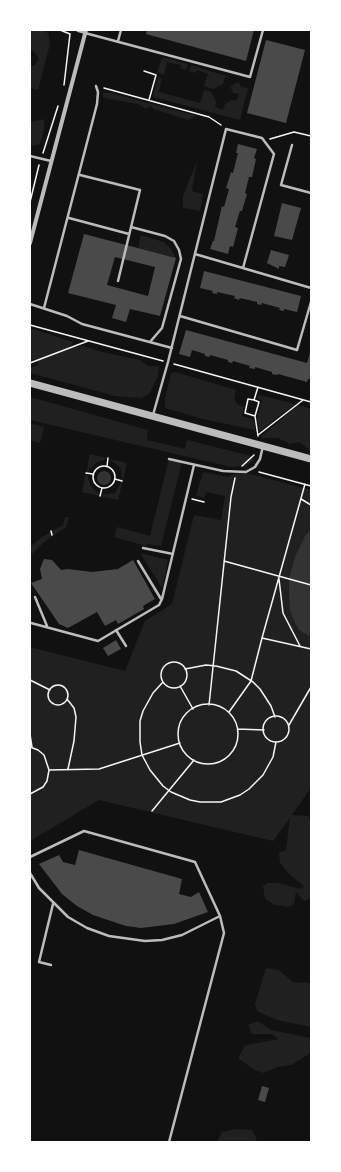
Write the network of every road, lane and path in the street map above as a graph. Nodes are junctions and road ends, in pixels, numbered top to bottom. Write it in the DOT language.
graph roads {
  1 [pos="60,30"];
  2 [pos="78,30"];
  3 [pos="121,30"];
  4 [pos="263,30"];
  5 [pos="85,31"];
  6 [pos="118,41"];
  7 [pos="144,71"];
  8 [pos="96,86"];
  9 [pos="63,92"];
  10 [pos="60,100"];
  11 [pos="149,100"];
  12 [pos="226,129"];
  13 [pos="311,136"];
  14 [pos="264,141"];
  15 [pos="292,145"];
  16 [pos="30,156"];
  17 [pos="41,158"];
  18 [pos="51,161"];
  19 [pos="80,175"];
  20 [pos="311,193"];
  21 [pos="30,201"];
  22 [pos="69,218"];
  23 [pos="131,227"];
  24 [pos="129,234"];
  25 [pos="30,243"];
  26 [pos="195,254"];
  27 [pos="243,268"];
  28 [pos="118,281"];
  29 [pos="311,288"];
  30 [pos="311,302"];
  31 [pos="30,304"];
  32 [pos="44,308"];
  33 [pos="180,316"];
  34 [pos="89,341"];
  35 [pos="150,342"];
  36 [pos="172,348"];
  37 [pos="30,363"];
  38 [pos="30,382"];
  39 [pos="258,387"];
  40 [pos="254,400"];
  41 [pos="303,400"];
  42 [pos="153,416"];
  43 [pos="255,416"];
  44 [pos="258,435"];
  45 [pos="260,445"];
  46 [pos="108,458"];
  47 [pos="169,459"];
  48 [pos="311,459"];
  49 [pos="194,465"];
  50 [pos="107,466"];
  51 [pos="250,470"];
  52 [pos="236,472"];
  53 [pos="86,473"];
  54 [pos="93,474"];
  55 [pos="115,479"];
  56 [pos="122,481"];
  57 [pos="305,484"];
  58 [pos="311,486"];
  59 [pos="102,488"];
  60 [pos="100,496"];
  61 [pos="187,498"];
  62 [pos="300,499"];
  63 [pos="204,502"];
  64 [pos="311,505"];
  65 [pos="51,531"];
  66 [pos="52,535"];
  67 [pos="143,548"];
  68 [pos="173,554"];
  69 [pos="224,560"];
  70 [pos="138,561"];
  71 [pos="279,576"];
  72 [pos="311,585"];
  73 [pos="35,597"];
  74 [pos="162,599"];
  75 [pos="31,622"];
  76 [pos="47,627"];
  77 [pos="116,630"];
  78 [pos="262,638"];
  79 [pos="126,646"];
  80 [pos="300,646"];
  81 [pos="311,649"];
  82 [pos="213,665"];
  83 [pos="185,669"];
  84 [pos="30,680"];
  85 [pos="252,681"];
  86 [pos="163,682"];
  87 [pos="180,686"];
  88 [pos="311,687"];
  89 [pos="50,690"];
  90 [pos="67,699"];
  91 [pos="209,705"];
  92 [pos="193,709"];
  93 [pos="229,712"];
  94 [pos="275,716"];
  95 [pos="288,726"];
  96 [pos="238,729"];
  97 [pos="264,730"];
  98 [pos="30,734"];
  99 [pos="276,742"];
  100 [pos="180,743"];
  101 [pos="31,747"];
  102 [pos="142,755"];
  103 [pos="194,760"];
  104 [pos="68,769"];
  105 [pos="49,770"];
  106 [pos="169,791"];
  107 [pos="30,794"];
  108 [pos="152,811"];
  109 [pos="30,857"];
  110 [pos="30,873"];
  111 [pos="53,904"];
  112 [pos="220,916"];
  113 [pos="51,965"];
  114 [pos="169,1142"];
  1 -- 9 [label="path"];
  2 -- 5 [label="street"];
  3 -- 6 [label="lane"];
  4 -- 6 [label="lane"];
  5 -- 6 [label="lane"];
  5 -- 18 [label="street"];
  7 -- 11 [label="path"];
  8 -- 11 [label="path"];
  8 -- 19 [label="lane"];
  10 -- 17 [label="path"];
  11 -- 12 [label="path"];
  12 -- 14 [label="lane"];
  12 -- 26 [label="lane"];
  13 -- 14 [label="path"];
  14 -- 27 [label="lane"];
  15 -- 20 [label="lane"];
  16 -- 17 [label="lane"];
  17 -- 18 [label="lane"];
  17 -- 21 [label="path"];
  18 -- 25 [label="street"];
  19 -- 22 [label="lane"];
  19 -- 23 [label="lane"];
  22 -- 24 [label="lane"];
  22 -- 32 [label="lane"];
  23 -- 24 [label="lane"];
  23 -- 35 [label="lane"];
  24 -- 28 [label="lane"];
  26 -- 27 [label="lane"];
  26 -- 33 [label="lane"];
  27 -- 29 [label="lane"];
  30 -- 33 [label="lane"];
  31 -- 32 [label="lane"];
  32 -- 35 [label="lane"];
  33 -- 36 [label="lane"];
  34 -- 37 [label="path"];
  35 -- 36 [label="lane"];
  36 -- 42 [label="lane"];
  38 -- 42 [label="street"];
  39 -- 40 [label="path"];
  40 -- 43 [label="path"];
  40 -- 43 [label="path"];
  41 -- 44 [label="path"];
  42 -- 45 [label="street"];
  43 -- 44 [label="path"];
  44 -- 45 [label="path"];
  45 -- 48 [label="street"];
  45 -- 51 [label="lane"];
  45 -- 52 [label="path"];
  46 -- 50 [label="path"];
  47 -- 49 [label="lane"];
  49 -- 52 [label="lane"];
  49 -- 61 [label="lane"];
  50 -- 54 [label="path"];
  50 -- 55 [label="path"];
  51 -- 52 [label="lane"];
  51 -- 57 [label="path"];
  52 -- 69 [label="path"];
  53 -- 54 [label="path"];
  54 -- 59 [label="path"];
  55 -- 56 [label="path"];
  55 -- 59 [label="path"];
  57 -- 58 [label="path"];
  57 -- 62 [label="path"];
  59 -- 60 [label="path"];
  61 -- 63 [label="path"];
  61 -- 68 [label="lane"];
  62 -- 64 [label="path"];
  62 -- 71 [label="path"];
  65 -- 66 [label="path"];
  67 -- 68 [label="lane"];
  68 -- 74 [label="lane"];
  69 -- 71 [label="path"];
  69 -- 82 [label="path"];
  70 -- 74 [label="lane"];
  71 -- 72 [label="path"];
  71 -- 78 [label="path"];
  71 -- 80 [label="path"];
  73 -- 76 [label="lane"];
  74 -- 77 [label="lane"];
  75 -- 76 [label="lane"];
  76 -- 77 [label="lane"];
  77 -- 79 [label="lane"];
  78 -- 80 [label="path"];
  78 -- 85 [label="path"];
  80 -- 81 [label="path"];
  82 -- 83 [label="path"];
  82 -- 85 [label="path"];
  82 -- 91 [label="path"];
  83 -- 86 [label="path"];
  83 -- 87 [label="path"];
  84 -- 89 [label="path"];
  85 -- 93 [label="path"];
  85 -- 94 [label="path"];
  86 -- 87 [label="path"];
  86 -- 102 [label="path"];
  87 -- 92 [label="path"];
  88 -- 95 [label="path"];
  89 -- 90 [label="path"];
  89 -- 90 [label="path"];
  90 -- 104 [label="path"];
  91 -- 92 [label="path"];
  91 -- 93 [label="path"];
  92 -- 100 [label="path"];
  93 -- 96 [label="path"];
  94 -- 95 [label="path"];
  94 -- 97 [label="path"];
  95 -- 99 [label="path"];
  96 -- 97 [label="path"];
  96 -- 103 [label="path"];
  97 -- 99 [label="path"];
  98 -- 101 [label="path"];
  99 -- 106 [label="path"];
  100 -- 102 [label="path"];
  100 -- 103 [label="path"];
  101 -- 105 [label="path"];
  102 -- 104 [label="path"];
  102 -- 106 [label="path"];
  103 -- 106 [label="path"];
  104 -- 105 [label="path"];
  105 -- 107 [label="path"];
  106 -- 108 [label="path"];
  109 -- 112 [label="lane"];
  110 -- 111 [label="lane"];
  111 -- 112 [label="lane"];
  111 -- 113 [label="lane"];
  112 -- 114 [label="lane"];
}
